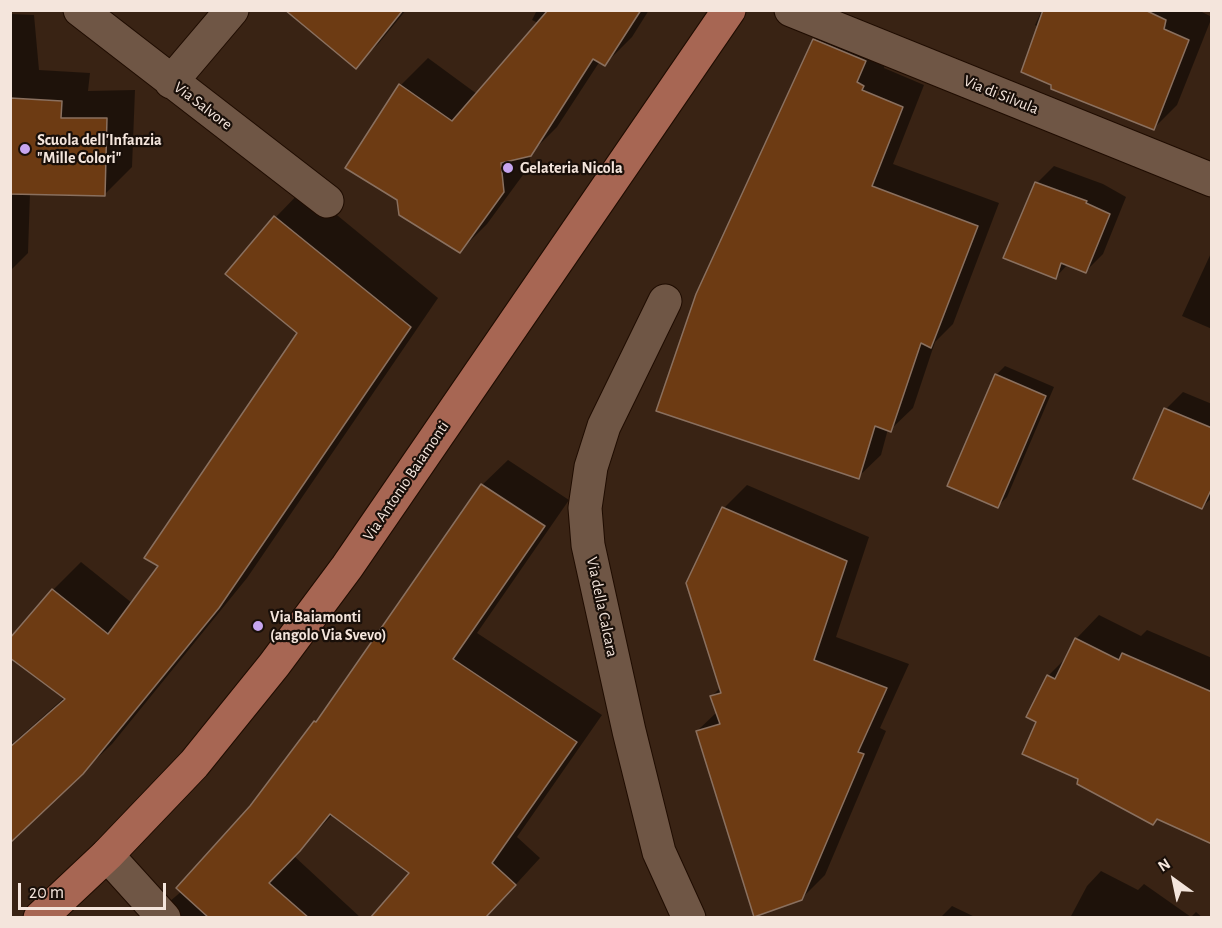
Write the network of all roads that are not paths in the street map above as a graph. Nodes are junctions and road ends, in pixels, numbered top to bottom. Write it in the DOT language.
graph roads {
  1 [pos="80,10"];
  2 [pos="232,10"];
  3 [pos="729,10"];
  4 [pos="791,10"];
  5 [pos="171,81"];
  6 [pos="1212,180"];
  7 [pos="327,201"];
  8 [pos="664,301"];
  9 [pos="107,855"];
  10 [pos="40,918"];
  11 [pos="164,918"];
  12 [pos="689,918"];
  1 -- 5 [label="street, Via Salvore"];
  2 -- 5 [label="street"];
  3 -- 9 [label="main road, Via Antonio Baiamonti"];
  4 -- 6 [label="street, Via di Silvula"];
  5 -- 7 [label="street, Via Salvore"];
  8 -- 12 [label="street, Via della Calcara"];
  9 -- 10 [label="main road, Via Antonio Baiamonti"];
  9 -- 11 [label="street"];
}
